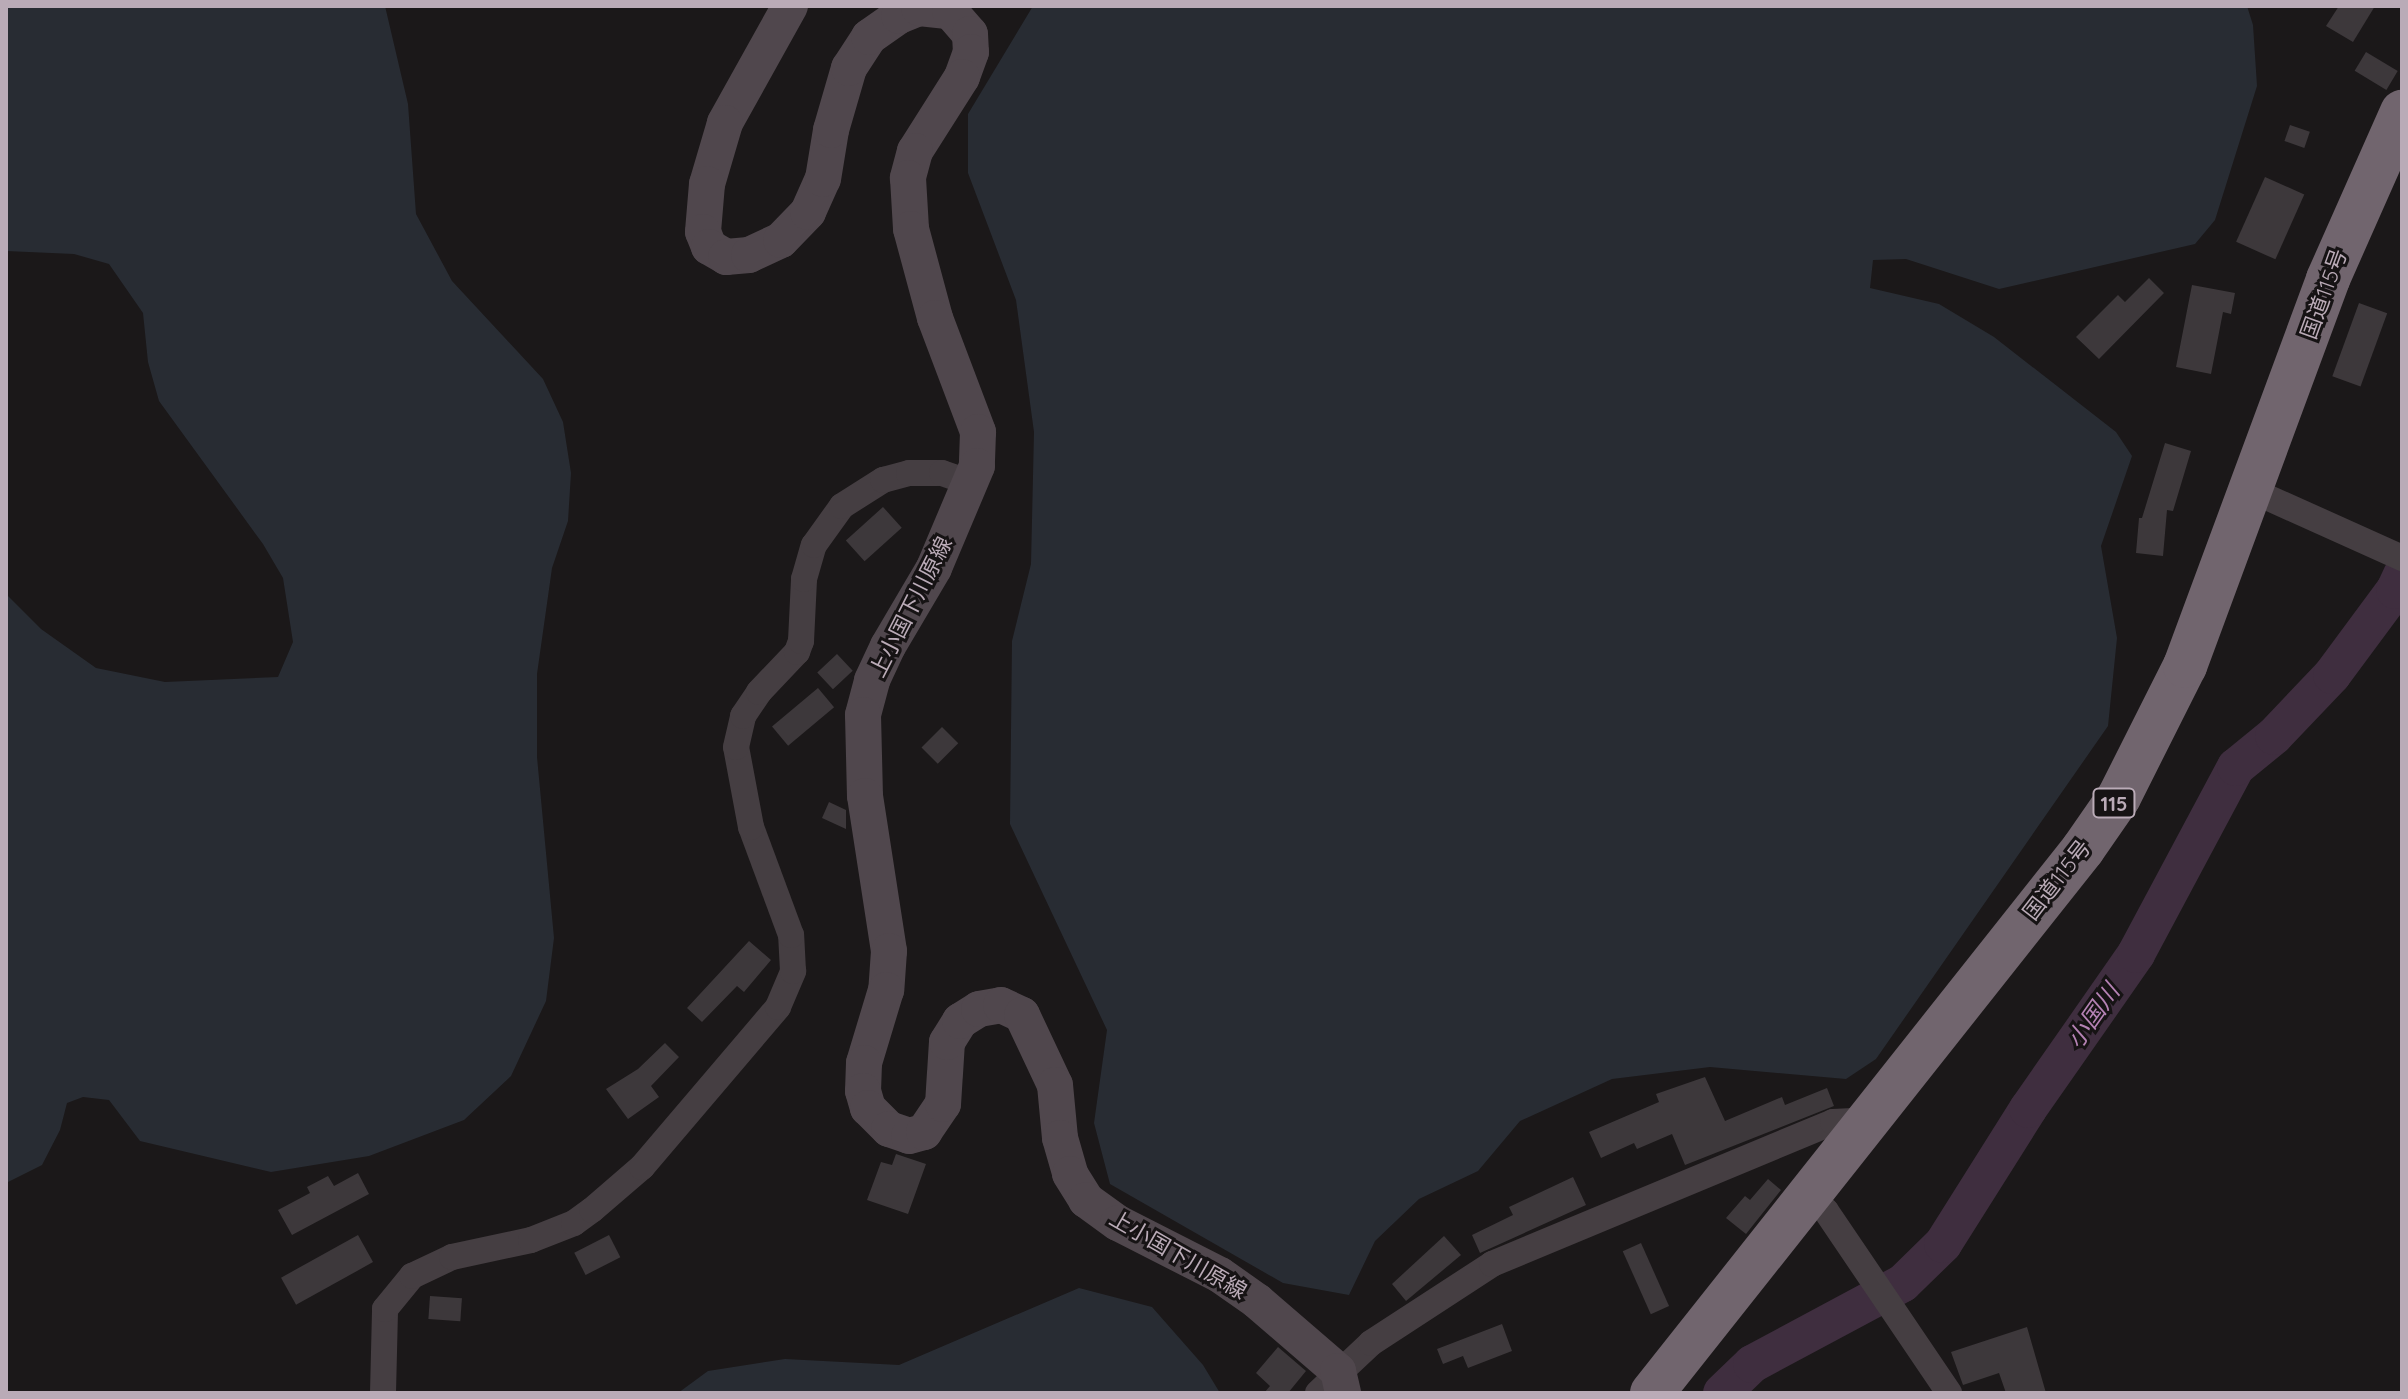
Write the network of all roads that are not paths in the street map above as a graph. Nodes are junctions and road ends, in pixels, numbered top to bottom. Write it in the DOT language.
graph roads {
  1 [pos="790,6"];
  2 [pos="2402,112"];
  3 [pos="971,483"];
  4 [pos="2251,490"];
  5 [pos="2402,558"];
  6 [pos="1863,1127"];
  7 [pos="1809,1195"];
  8 [pos="1333,1386"];
  9 [pos="383,1393"];
  10 [pos="1652,1393"];
  11 [pos="1949,1393"];
  1 -- 3 [label="main road, 上小国下川原線"];
  2 -- 4 [label="highway, 国道115号 / 115"];
  3 -- 8 [label="main road, 上小国下川原線"];
  3 -- 9 [label="street"];
  4 -- 5 [label="street"];
  4 -- 6 [label="highway, 国道115号 / 115"];
  6 -- 7 [label="highway, 国道115号 / 115"];
  6 -- 8 [label="street"];
  7 -- 10 [label="highway, 国道115号 / 115"];
  7 -- 11 [label="street"];
}
